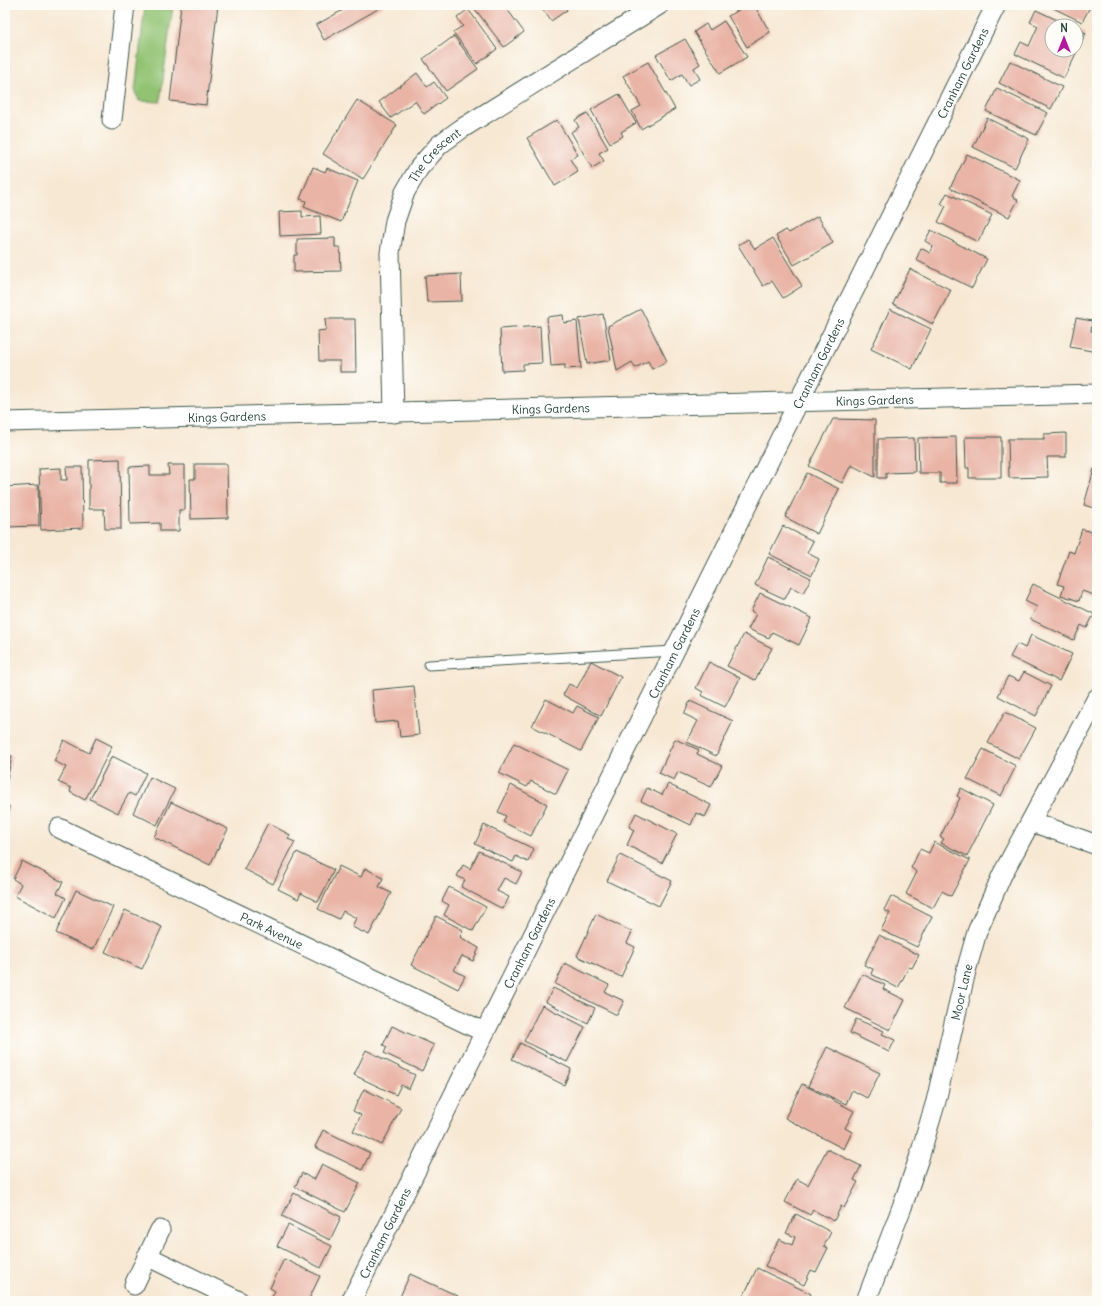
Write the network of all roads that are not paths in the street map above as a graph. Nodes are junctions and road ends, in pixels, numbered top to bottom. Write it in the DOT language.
graph roads {
  1 [pos="125,5"];
  2 [pos="659,5"];
  3 [pos="996,5"];
  4 [pos="634,11"];
  5 [pos="112,120"];
  6 [pos="1097,394"];
  7 [pos="800,401"];
  8 [pos="394,413"];
  9 [pos="5,422"];
  10 [pos="674,651"];
  11 [pos="429,665"];
  12 [pos="1097,698"];
  13 [pos="1032,822"];
  14 [pos="59,828"];
  15 [pos="1097,845"];
  16 [pos="484,1032"];
  17 [pos="160,1230"];
  18 [pos="147,1256"];
  19 [pos="134,1285"];
  20 [pos="240,1301"];
  21 [pos="351,1301"];
  22 [pos="866,1301"];
  1 -- 5 [label="street"];
  2 -- 4 [label="street, The Crescent"];
  3 -- 7 [label="street, Cranham Gardens"];
  4 -- 8 [label="street, The Crescent"];
  6 -- 7 [label="street, Kings Gardens"];
  7 -- 8 [label="street, Kings Gardens"];
  7 -- 10 [label="street, Cranham Gardens"];
  8 -- 9 [label="street, Kings Gardens"];
  10 -- 11 [label="lane"];
  10 -- 16 [label="street, Cranham Gardens"];
  12 -- 13 [label="street, Moor Lane"];
  13 -- 15 [label="street"];
  13 -- 22 [label="street, Moor Lane"];
  14 -- 16 [label="street, Park Avenue"];
  16 -- 21 [label="street, Cranham Gardens"];
  17 -- 18 [label="street"];
  18 -- 19 [label="street"];
  18 -- 20 [label="street"];
}
